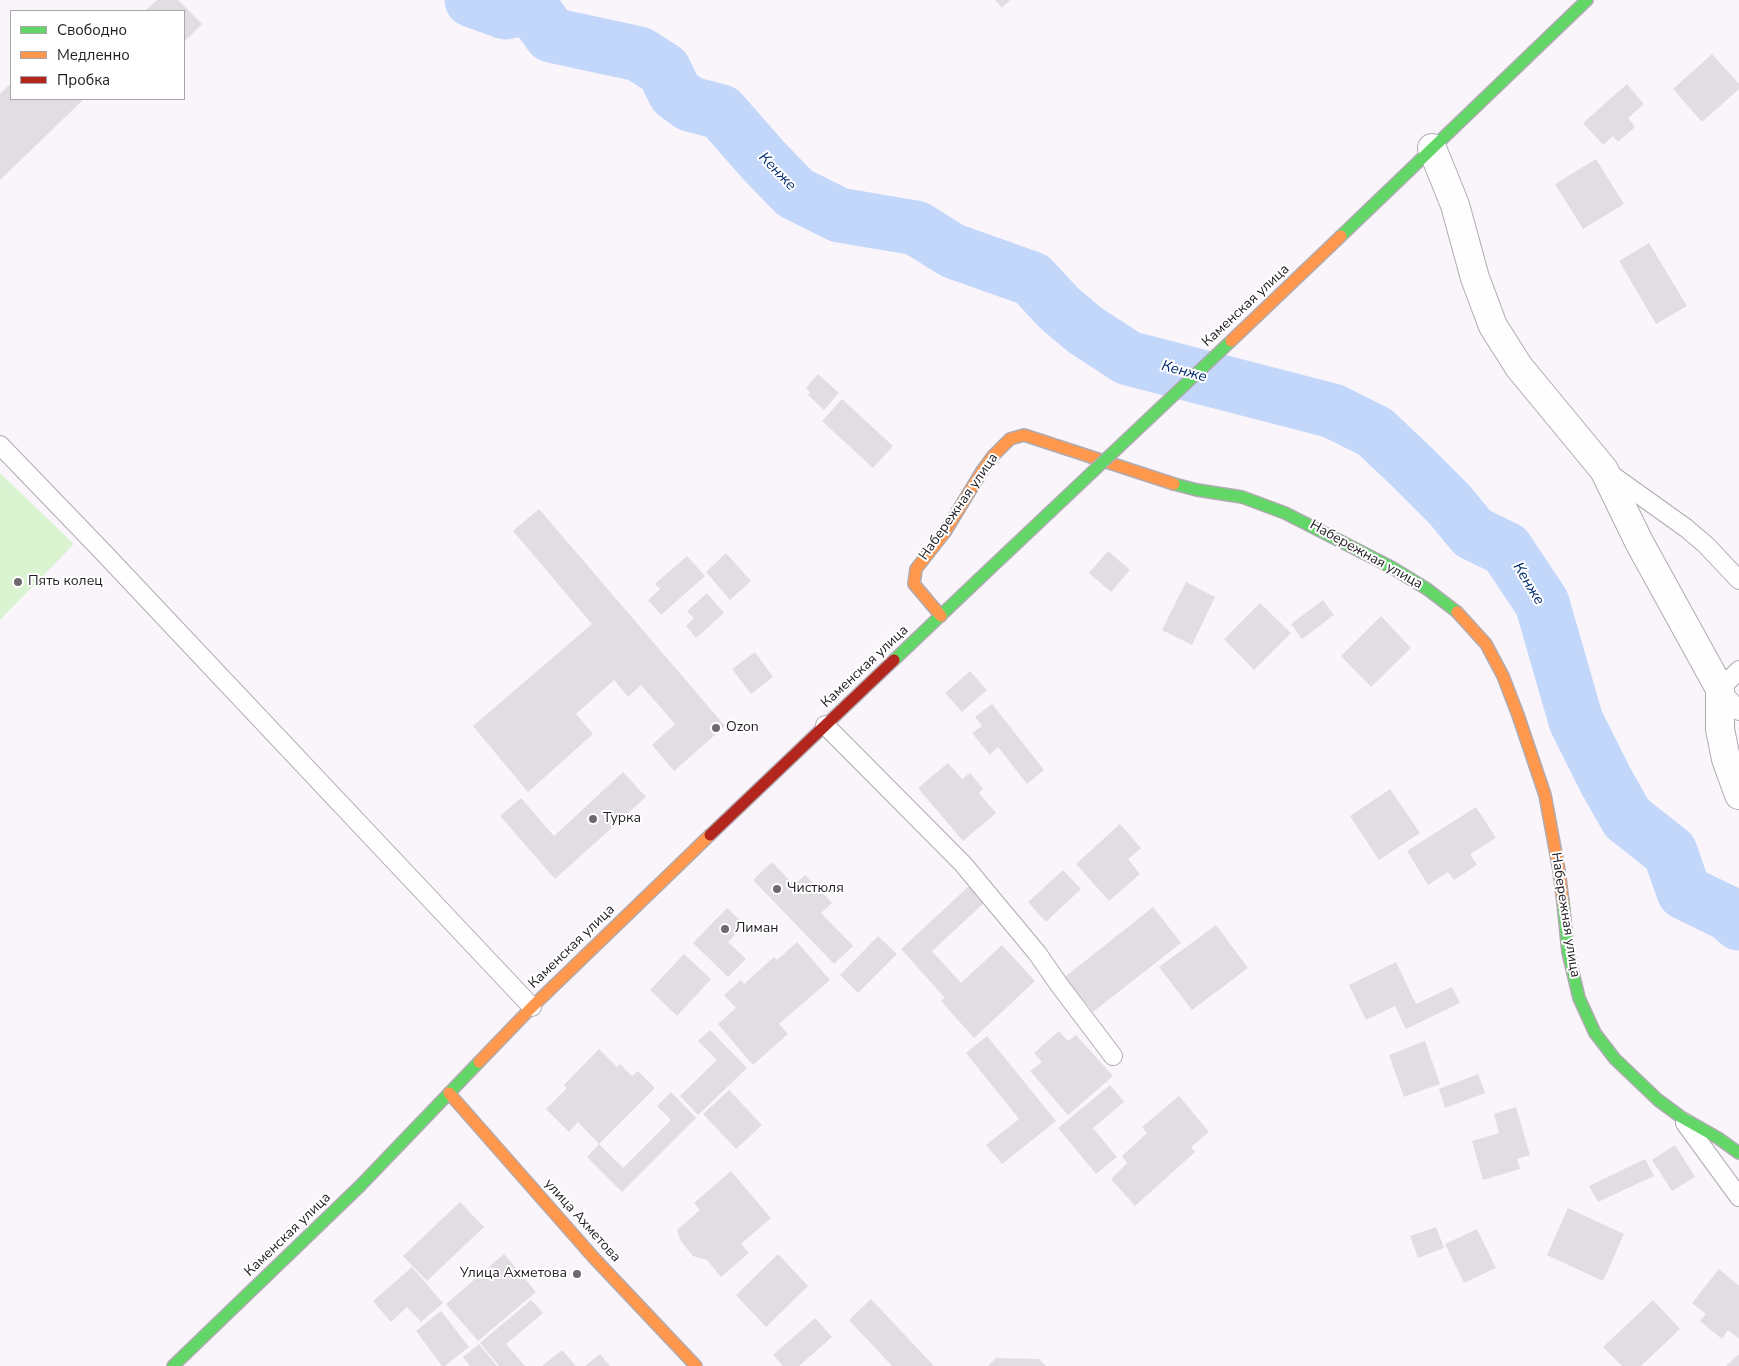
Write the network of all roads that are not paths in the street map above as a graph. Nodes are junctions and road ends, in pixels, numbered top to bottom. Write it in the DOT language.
graph roads {
  1 [pos="1587,0"];
  2 [pos="1432,148"];
  3 [pos="0,445"];
  4 [pos="1604,470"];
  5 [pos="1739,580"];
  6 [pos="941,616"];
  7 [pos="1739,670"];
  8 [pos="1720,689"];
  9 [pos="1739,711"];
  10 [pos="825,725"];
  11 [pos="1739,795"];
  12 [pos="532,1007"];
  13 [pos="1113,1056"];
  14 [pos="449,1093"];
  15 [pos="1681,1117"];
  16 [pos="1739,1153"];
  17 [pos="1739,1197"];
  18 [pos="173,1366"];
  19 [pos="696,1366"];
  1 -- 2 [label="street, Каменская улица"];
  2 -- 4 [label="street"];
  2 -- 6 [label="street, Каменская улица, bridge"];
  3 -- 12 [label="lane"];
  4 -- 5 [label="lane"];
  4 -- 8 [label="street"];
  6 -- 10 [label="street, Каменская улица"];
  6 -- 15 [label="street, Набережная улица"];
  7 -- 8 [label="lane"];
  8 -- 9 [label="lane"];
  8 -- 11 [label="street"];
  10 -- 12 [label="street, Каменская улица"];
  10 -- 13 [label="lane"];
  12 -- 14 [label="street, Каменская улица"];
  14 -- 18 [label="street, Каменская улица"];
  14 -- 19 [label="street, улица Ахметова"];
  15 -- 16 [label="street, Набережная улица"];
  15 -- 17 [label="lane"];
}
